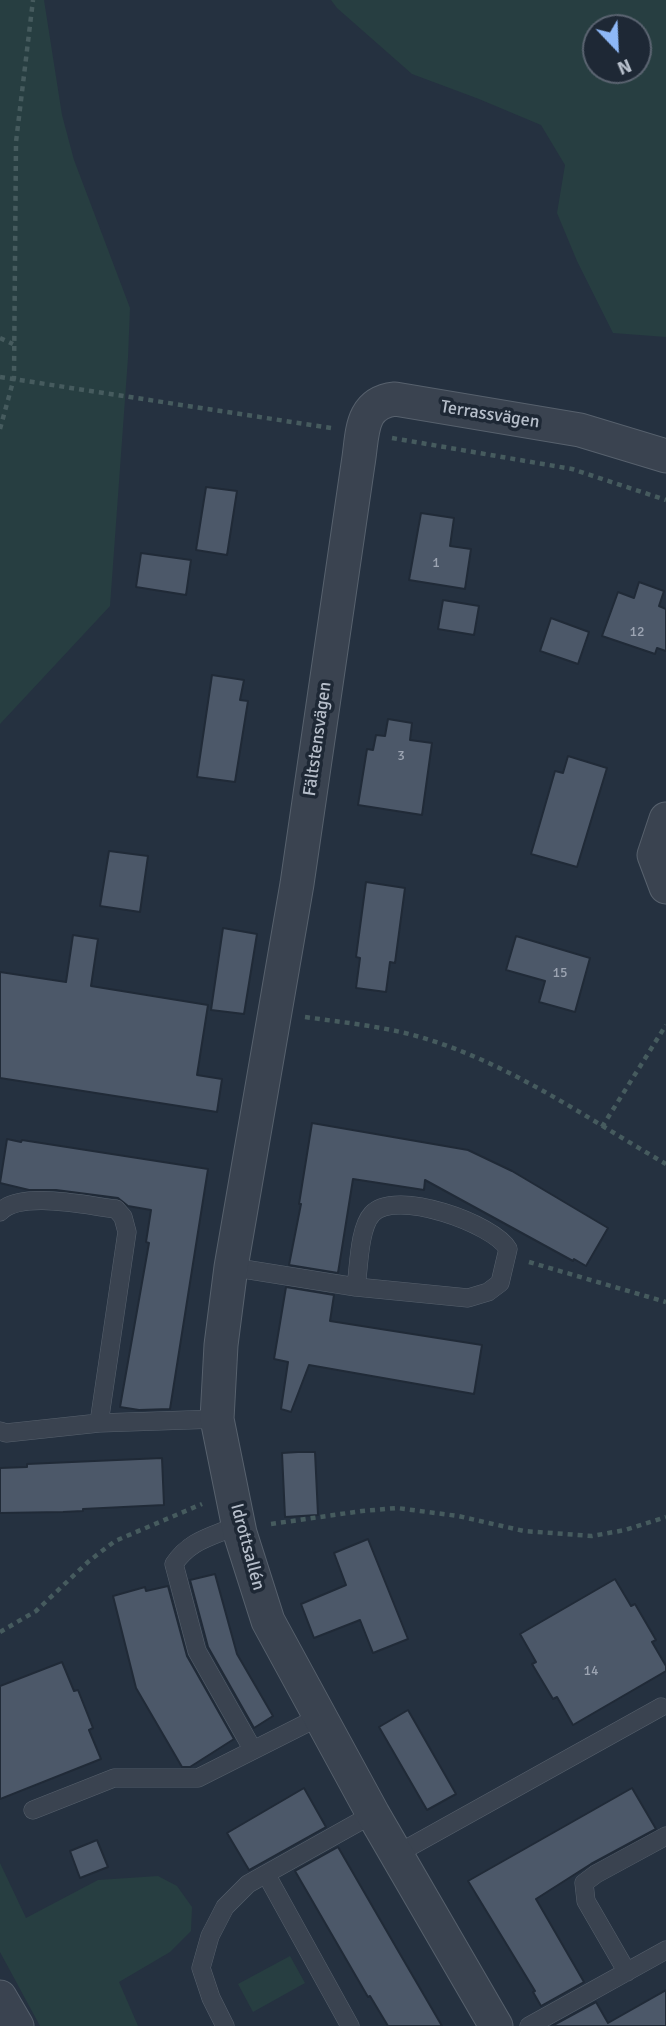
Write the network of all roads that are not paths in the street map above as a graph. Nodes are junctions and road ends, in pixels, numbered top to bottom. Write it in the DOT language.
graph roads {
  1 [pos="361,449"];
  2 [pos="666,456"];
  3 [pos="666,819"];
  4 [pos="666,887"];
  5 [pos="276,1013"];
  6 [pos="0,1212"];
  7 [pos="231,1267"];
  8 [pos="356,1287"];
  9 [pos="218,1419"];
  10 [pos="99,1423"];
  11 [pos="0,1431"];
  12 [pos="239,1529"];
  13 [pos="661,1707"];
  14 [pos="319,1717"];
  15 [pos="253,1750"];
  16 [pos="33,1810"];
  17 [pos="373,1814"];
  18 [pos="666,1836"];
  19 [pos="397,1854"];
  20 [pos="265,1874"];
  21 [pos="666,1950"];
  22 [pos="627,1972"];
  23 [pos="0,1997"];
  24 [pos="16,2026"];
  25 [pos="225,2026"];
  26 [pos="350,2026"];
  27 [pos="496,2026"];
  28 [pos="529,2026"];
  1 -- 2 [label="street, Terrassvägen"];
  1 -- 5 [label="street, Fältstensvägen"];
  3 -- 4 [label="street"];
  5 -- 7 [label="street, Idrottsallén"];
  6 -- 10 [label="lane"];
  7 -- 8 [label="lane"];
  7 -- 9 [label="street, Idrottsallén"];
  8 -- 8 [label="lane"];
  9 -- 10 [label="lane"];
  9 -- 12 [label="street, Idrottsallén"];
  10 -- 11 [label="lane"];
  12 -- 14 [label="street, Idrottsallén"];
  12 -- 15 [label="lane"];
  13 -- 19 [label="lane"];
  14 -- 15 [label="lane"];
  14 -- 17 [label="street, Idrottsallén"];
  15 -- 16 [label="lane"];
  17 -- 19 [label="street, Idrottsallén"];
  17 -- 20 [label="lane"];
  18 -- 22 [label="lane"];
  19 -- 27 [label="street, Idrottsallén"];
  20 -- 25 [label="lane"];
  20 -- 26 [label="lane"];
  21 -- 22 [label="lane"];
  22 -- 28 [label="lane"];
  23 -- 24 [label="street"];
}
